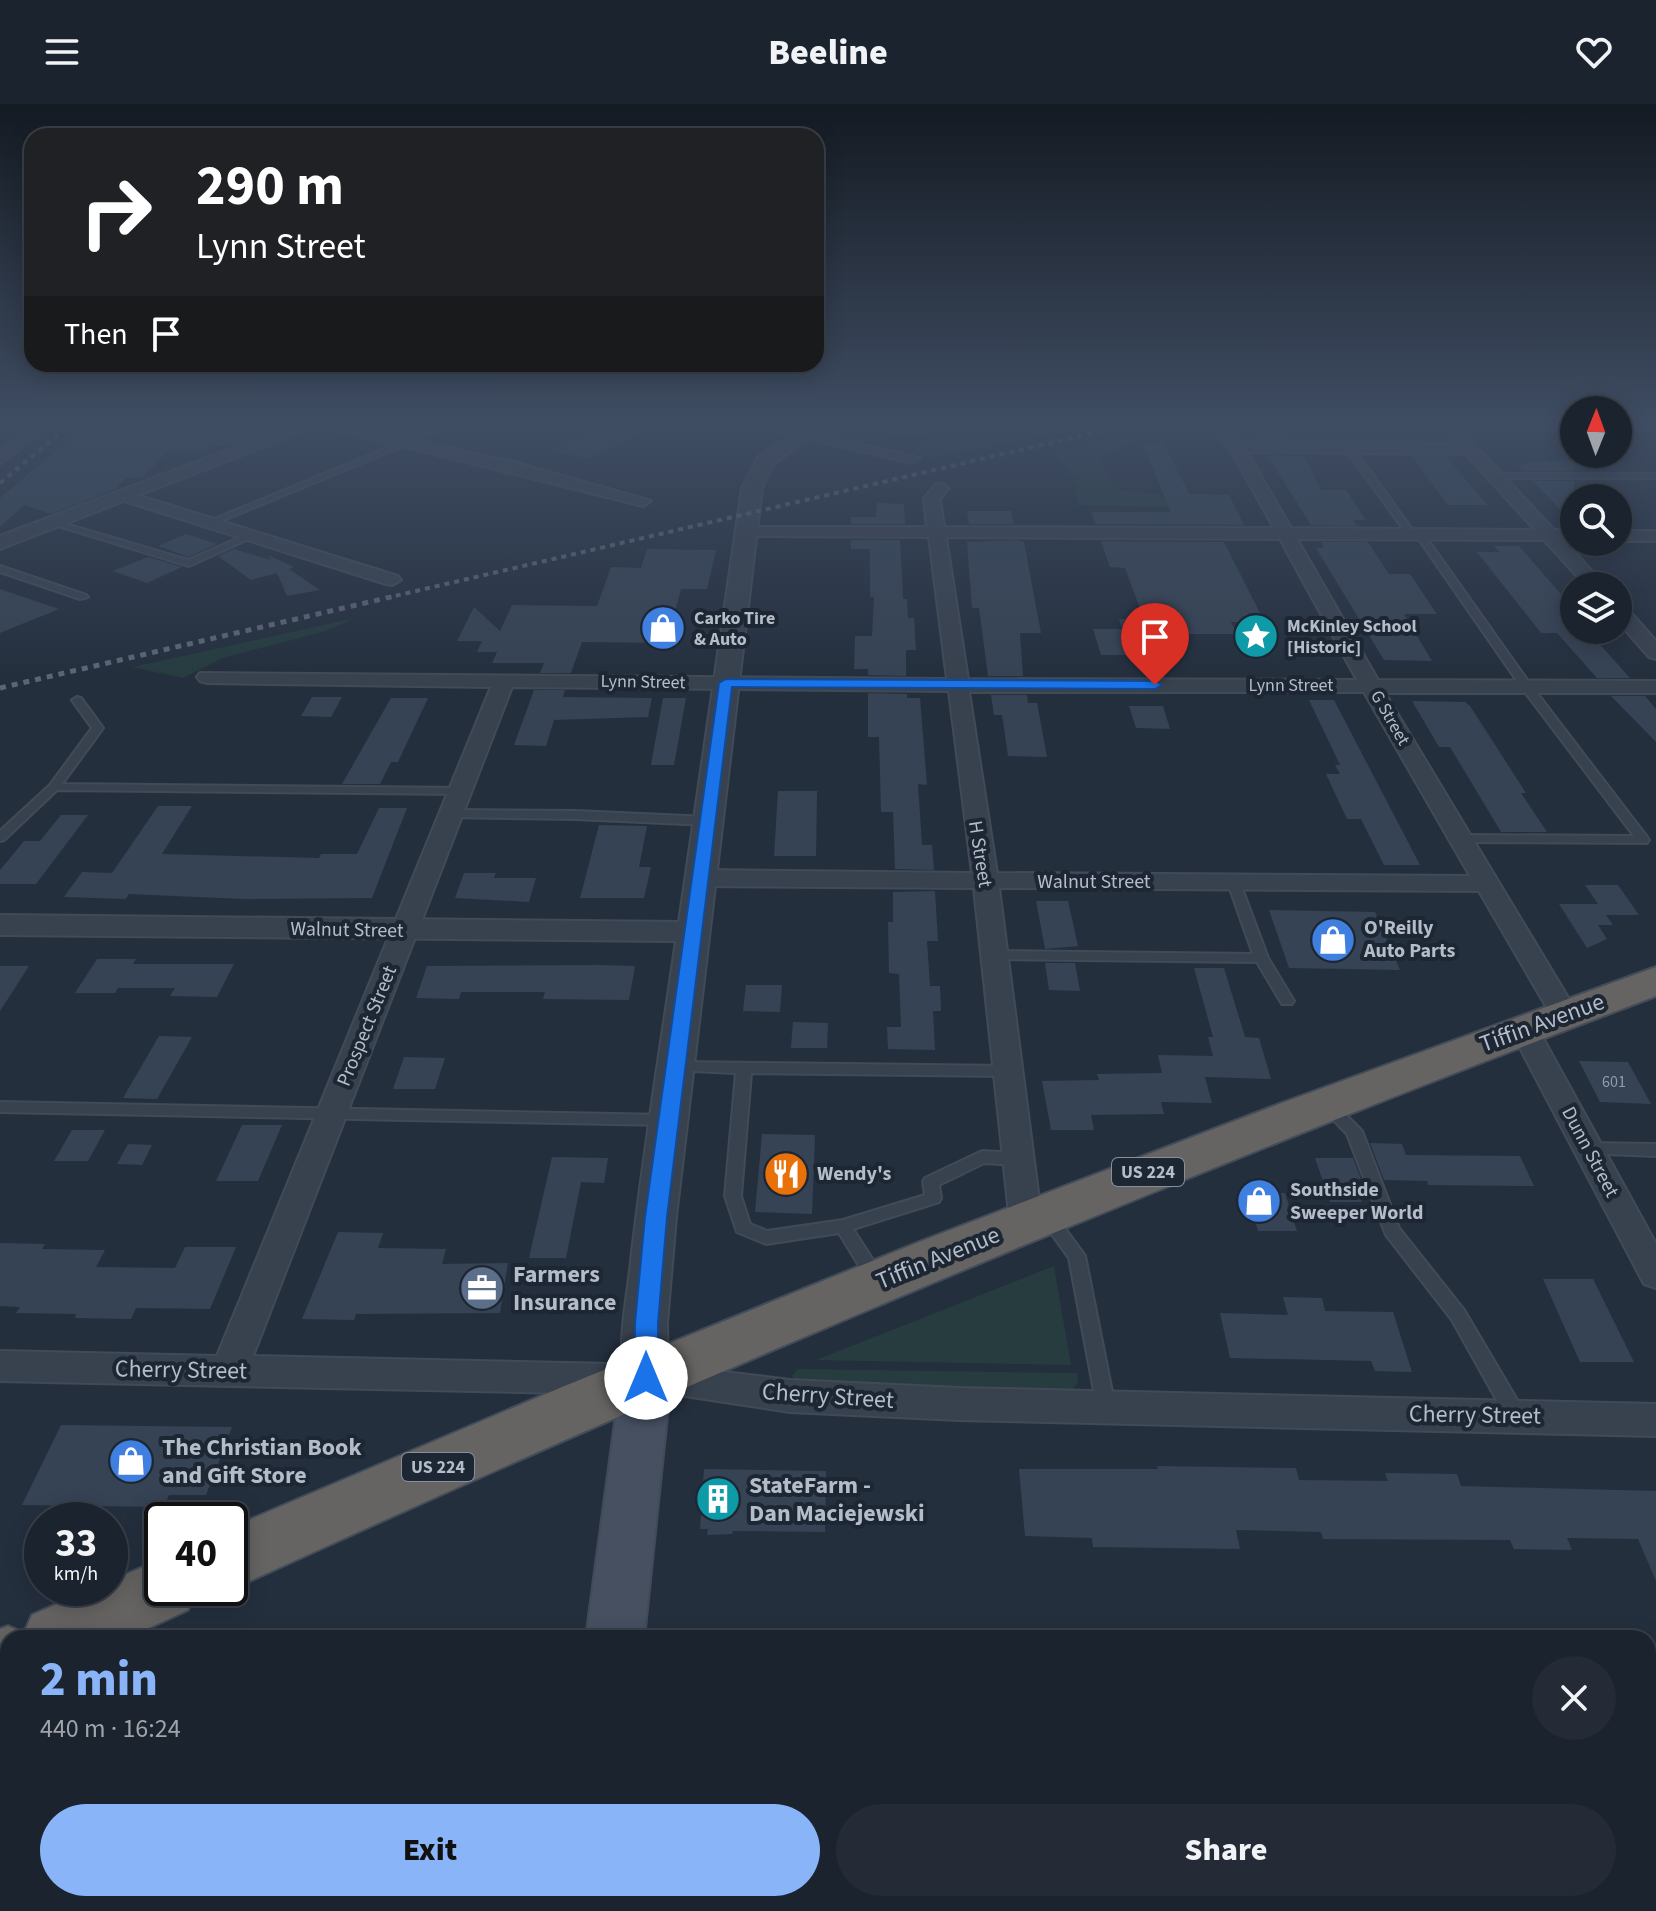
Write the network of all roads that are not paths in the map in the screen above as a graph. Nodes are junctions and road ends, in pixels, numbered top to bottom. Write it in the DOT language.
graph roads {
  1 [pos="97,506"];
  2 [pos="159,506"];
  3 [pos="249,506"];
  4 [pos="751,506"];
  5 [pos="933,506"];
  6 [pos="1270,506"];
  7 [pos="1394,506"];
  8 [pos="1523,506"];
  9 [pos="55,522"];
  10 [pos="211,522"];
  11 [pos="746,531"];
  12 [pos="937,532"];
  13 [pos="1285,534"];
  14 [pos="253,535"];
  15 [pos="1416,535"];
  16 [pos="1549,535"];
  17 [pos="1560,535"];
  18 [pos="1632,536"];
  19 [pos="1656,536"];
  20 [pos="0,543"];
  21 [pos="0,569"];
  22 [pos="1583,572"];
  23 [pos="392,580"];
  24 [pos="83,597"];
  25 [pos="1632,626"];
  26 [pos="1656,653"];
  27 [pos="207,677"];
  28 [pos="504,680"];
  29 [pos="726,683"];
  30 [pos="958,685"];
  31 [pos="1371,686"];
  32 [pos="1526,686"];
  33 [pos="1656,687"];
  34 [pos="77,700"];
  35 [pos="54,787"];
  36 [pos="456,802"];
  37 [pos="708,821"];
  38 [pos="0,837"];
  39 [pos="1461,839"];
  40 [pos="701,878"];
  41 [pos="985,881"];
  42 [pos="1234,883"];
  43 [pos="1488,884"];
  44 [pos="0,925"];
  45 [pos="405,931"];
  46 [pos="695,932"];
  47 [pos="994,955"];
  48 [pos="1261,958"];
  49 [pos="1656,981"];
  50 [pos="1287,1001"];
  51 [pos="1544,1022"];
  52 [pos="675,1067"];
  53 [pos="744,1068"];
  54 [pos="1008,1071"];
  55 [pos="1325,1103"];
  56 [pos="0,1107"];
  57 [pos="332,1115"];
  58 [pos="668,1120"];
  59 [pos="1588,1149"];
  60 [pos="1656,1150"];
  61 [pos="1019,1159"];
  62 [pos="1036,1218"];
  63 [pos="843,1226"];
  64 [pos="1656,1275"];
  65 [pos="879,1283"];
  66 [pos="0,1366"];
  67 [pos="229,1371"];
  68 [pos="646,1378"];
  69 [pos="1106,1407"];
  70 [pos="1516,1416"];
  71 [pos="1656,1420"];
  72 [pos="248,1551"];
  73 [pos="144,1598"];
  74 [pos="73,1630"];
  75 [pos="616,1630"];
  1 -- 9 [label="street"];
  2 -- 10 [label="street"];
  3 -- 10 [label="lane"];
  4 -- 11 [label="street"];
  5 -- 12 [label="street, H Street"];
  6 -- 13 [label="street, G Street"];
  7 -- 15 [label="lane"];
  8 -- 16 [label="street"];
  9 -- 14 [label="lane"];
  9 -- 20 [label="street"];
  10 -- 14 [label="street"];
  11 -- 12 [label="street"];
  11 -- 29 [label="street"];
  12 -- 13 [label="street"];
  12 -- 30 [label="street, H Street"];
  13 -- 15 [label="street"];
  13 -- 31 [label="street, G Street"];
  14 -- 23 [label="street"];
  15 -- 16 [label="street"];
  15 -- 32 [label="lane"];
  16 -- 17 [label="street"];
  16 -- 22 [label="street"];
  18 -- 19 [label="street"];
  21 -- 24 [label="lane"];
  25 -- 26 [label="street"];
  27 -- 28 [label="street, Lynn Street"];
  28 -- 29 [label="street, Lynn Street"];
  28 -- 36 [label="street, Prospect Street"];
  29 -- 30 [label="street, Lynn Street"];
  29 -- 37 [label="street"];
  30 -- 31 [label="street, Lynn Street"];
  30 -- 41 [label="street, H Street"];
  31 -- 32 [label="street, Lynn Street"];
  31 -- 39 [label="street, G Street"];
  32 -- 33 [label="street, Lynn Street"];
  32 -- 39 [label="lane"];
  34 -- 35 [label="lane"];
  35 -- 36 [label="lane"];
  35 -- 38 [label="lane"];
  36 -- 37 [label="lane"];
  36 -- 45 [label="street, Prospect Street"];
  37 -- 40 [label="street"];
  39 -- 43 [label="street, G Street"];
  40 -- 41 [label="street, Walnut Street"];
  40 -- 46 [label="street"];
  41 -- 42 [label="street, Walnut Street"];
  41 -- 47 [label="street, H Street"];
  42 -- 43 [label="street, Walnut Street"];
  42 -- 48 [label="lane"];
  43 -- 51 [label="street, G Street"];
  44 -- 45 [label="street, Walnut Street"];
  45 -- 46 [label="street, Walnut Street"];
  45 -- 57 [label="street, Prospect Street"];
  46 -- 52 [label="street"];
  47 -- 48 [label="lane"];
  47 -- 54 [label="street, H Street"];
  48 -- 50 [label="lane"];
  49 -- 51 [label="highway, Tiffin Avenue / US 224"];
  51 -- 55 [label="highway, Tiffin Avenue / US 224"];
  51 -- 59 [label="street, Dunn Street"];
  52 -- 53 [label="lane"];
  52 -- 58 [label="street"];
  53 -- 54 [label="lane"];
  53 -- 63 [label="lane"];
  54 -- 61 [label="street, H Street"];
  55 -- 62 [label="highway, Tiffin Avenue / US 224"];
  55 -- 70 [label="lane"];
  56 -- 57 [label="lane"];
  57 -- 58 [label="lane"];
  57 -- 67 [label="street, Prospect Street"];
  58 -- 68 [label="street"];
  59 -- 60 [label="lane"];
  59 -- 64 [label="street, Dunn Street"];
  61 -- 62 [label="street, H Street"];
  61 -- 63 [label="lane"];
  62 -- 65 [label="highway, Tiffin Avenue / US 224"];
  62 -- 69 [label="lane"];
  63 -- 65 [label="lane"];
  65 -- 68 [label="highway, Tiffin Avenue / US 224"];
  66 -- 67 [label="street, Cherry Street"];
  67 -- 68 [label="street, Cherry Street"];
  68 -- 69 [label="street, Cherry Street"];
  68 -- 72 [label="highway, Tiffin Avenue / US 224"];
  68 -- 75 [label="main road"];
  69 -- 70 [label="street, Cherry Street"];
  70 -- 71 [label="street, Cherry Street"];
  73 -- 74 [label="highway"];
}
